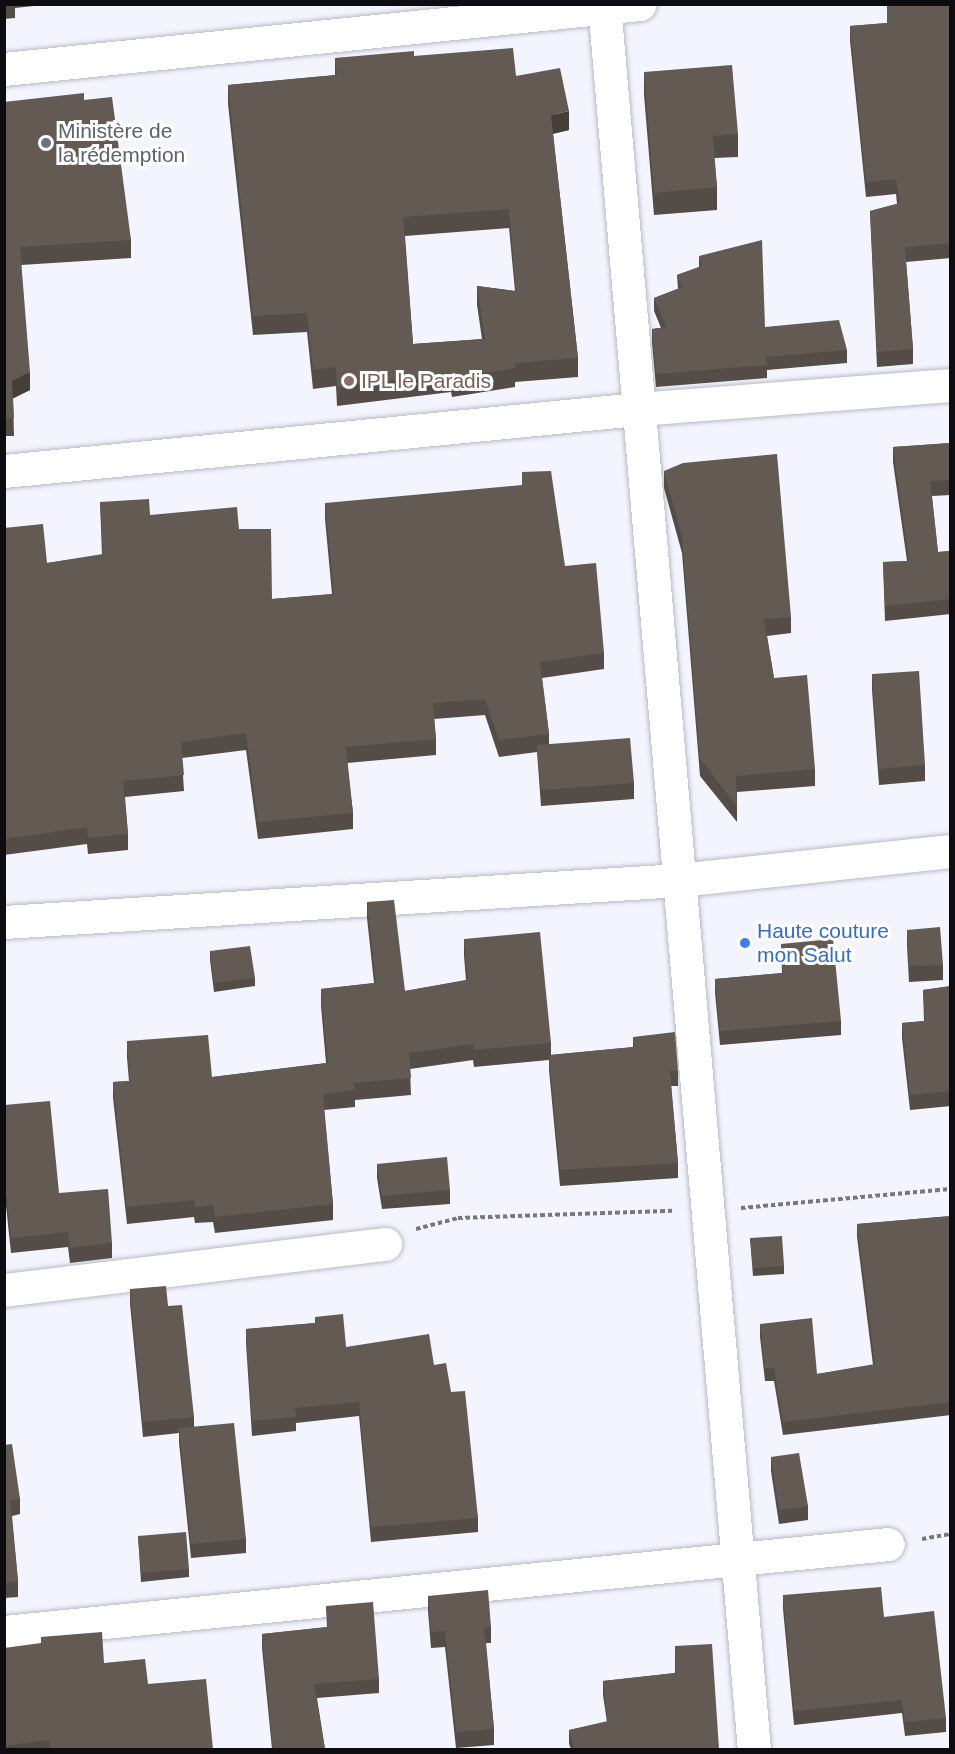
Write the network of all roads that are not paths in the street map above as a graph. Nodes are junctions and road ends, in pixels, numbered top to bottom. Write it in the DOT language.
graph roads {
  1 [pos="639,4"];
  2 [pos="604,5"];
  3 [pos="4,69"];
  4 [pos="951,385"];
  5 [pos="638,409"];
  6 [pos="4,471"];
  7 [pos="951,852"];
  8 [pos="679,879"];
  9 [pos="4,922"];
  10 [pos="385,1244"];
  11 [pos="4,1290"];
  12 [pos="888,1544"];
  13 [pos="737,1560"];
  14 [pos="4,1632"];
  15 [pos="754,1749"];
  1 -- 2 [label="street"];
  2 -- 3 [label="street"];
  2 -- 5 [label="street"];
  4 -- 5 [label="street"];
  5 -- 6 [label="street"];
  5 -- 8 [label="street"];
  7 -- 8 [label="street"];
  8 -- 9 [label="street"];
  8 -- 13 [label="street"];
  10 -- 11 [label="street"];
  12 -- 13 [label="street"];
  13 -- 14 [label="street"];
  13 -- 15 [label="street"];
}
